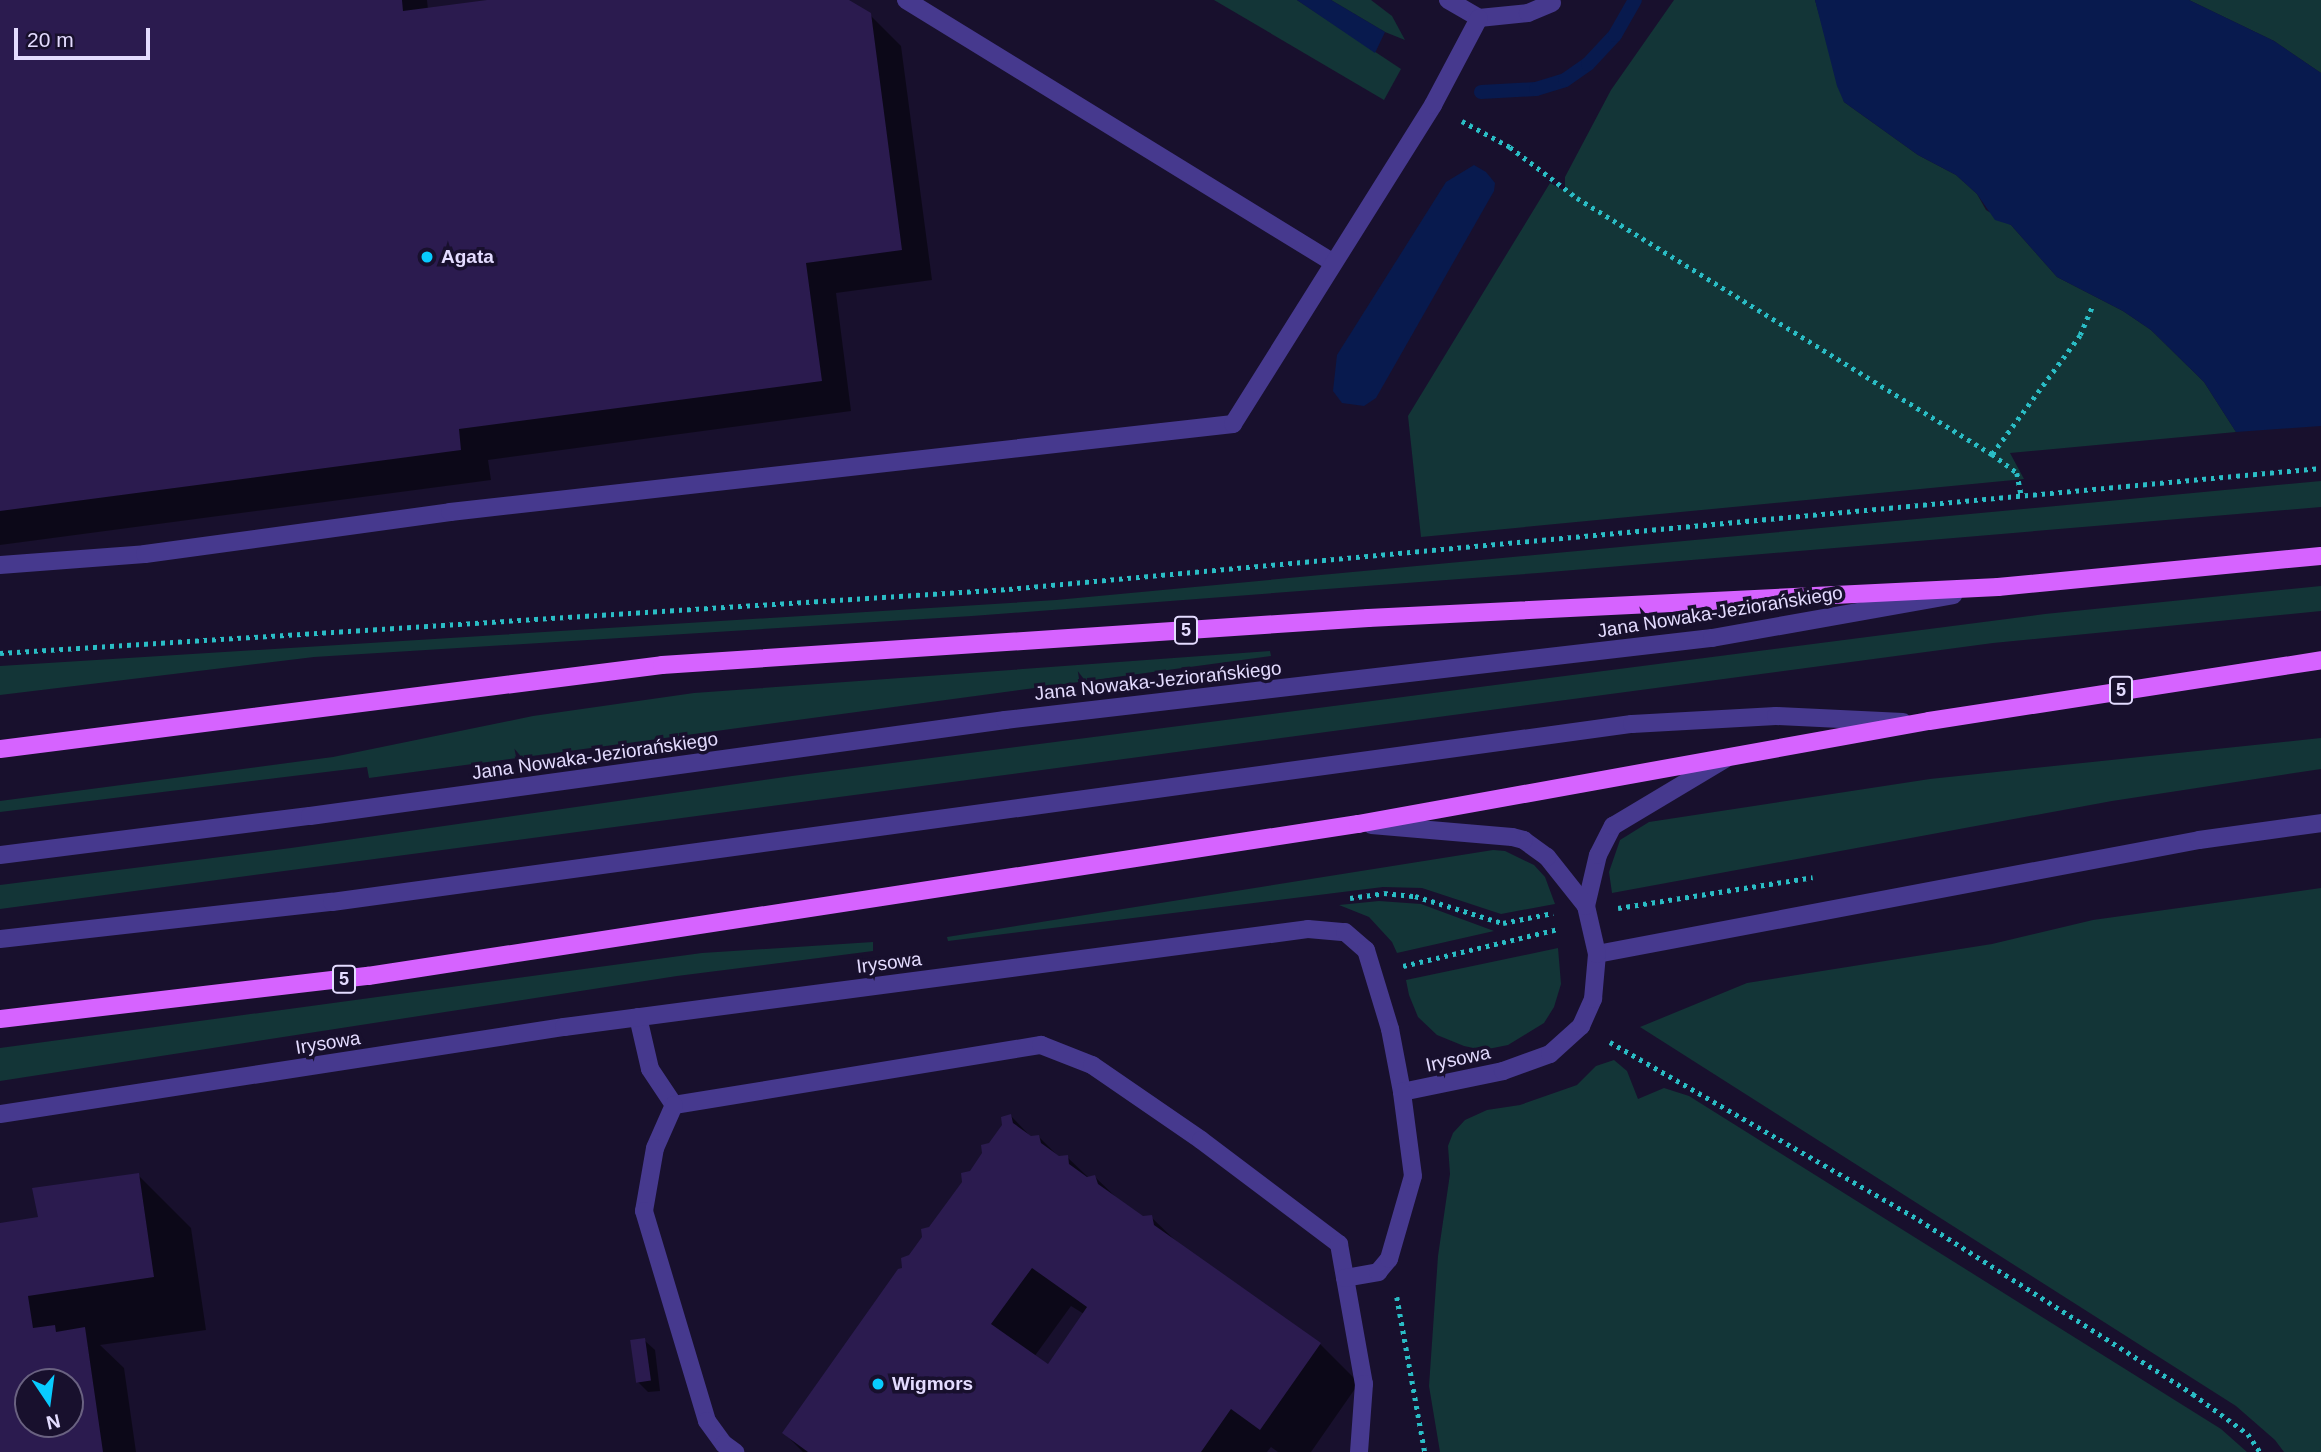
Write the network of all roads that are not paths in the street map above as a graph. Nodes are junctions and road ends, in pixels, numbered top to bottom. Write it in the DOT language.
graph roads {
  1 [pos="906,0"];
  2 [pos="1448,0"];
  3 [pos="1552,3"];
  4 [pos="1479,18"];
  5 [pos="1332,262"];
  6 [pos="2321,556"];
  7 [pos="0,565"];
  8 [pos="1998,587"];
  9 [pos="2321,660"];
  10 [pos="1921,723"];
  11 [pos="0,748"];
  12 [pos="1725,759"];
  13 [pos="2321,823"];
  14 [pos="1358,824"];
  15 [pos="0,855"];
  16 [pos="1588,915"];
  17 [pos="0,939"];
  18 [pos="1597,954"];
  19 [pos="638,1017"];
  20 [pos="0,1019"];
  21 [pos="1402,1092"];
  22 [pos="674,1105"];
  23 [pos="0,1114"];
  24 [pos="1345,1279"];
  25 [pos="735,1452"];
  26 [pos="1359,1452"];
  1 -- 5 [label="street"];
  2 -- 4 [label="street"];
  3 -- 4 [label="street"];
  4 -- 5 [label="street"];
  5 -- 7 [label="street"];
  6 -- 8 [label="main road, Jana Nowaka-Jeziorańskiego / 5"];
  8 -- 11 [label="main road, 5"];
  8 -- 15 [label="street, Jana Nowaka-Jeziorańskiego"];
  9 -- 10 [label="main road, 5"];
  10 -- 12 [label="main road, 5"];
  10 -- 17 [label="street"];
  12 -- 14 [label="main road, 5"];
  12 -- 16 [label="street"];
  13 -- 18 [label="street"];
  14 -- 16 [label="street"];
  14 -- 20 [label="main road, 5"];
  16 -- 18 [label="street, Irysowa"];
  18 -- 21 [label="street, Irysowa"];
  19 -- 21 [label="street, Irysowa"];
  19 -- 22 [label="street"];
  19 -- 23 [label="street, Irysowa"];
  21 -- 24 [label="street"];
  22 -- 24 [label="street"];
  22 -- 25 [label="street"];
  24 -- 26 [label="street"];
}
